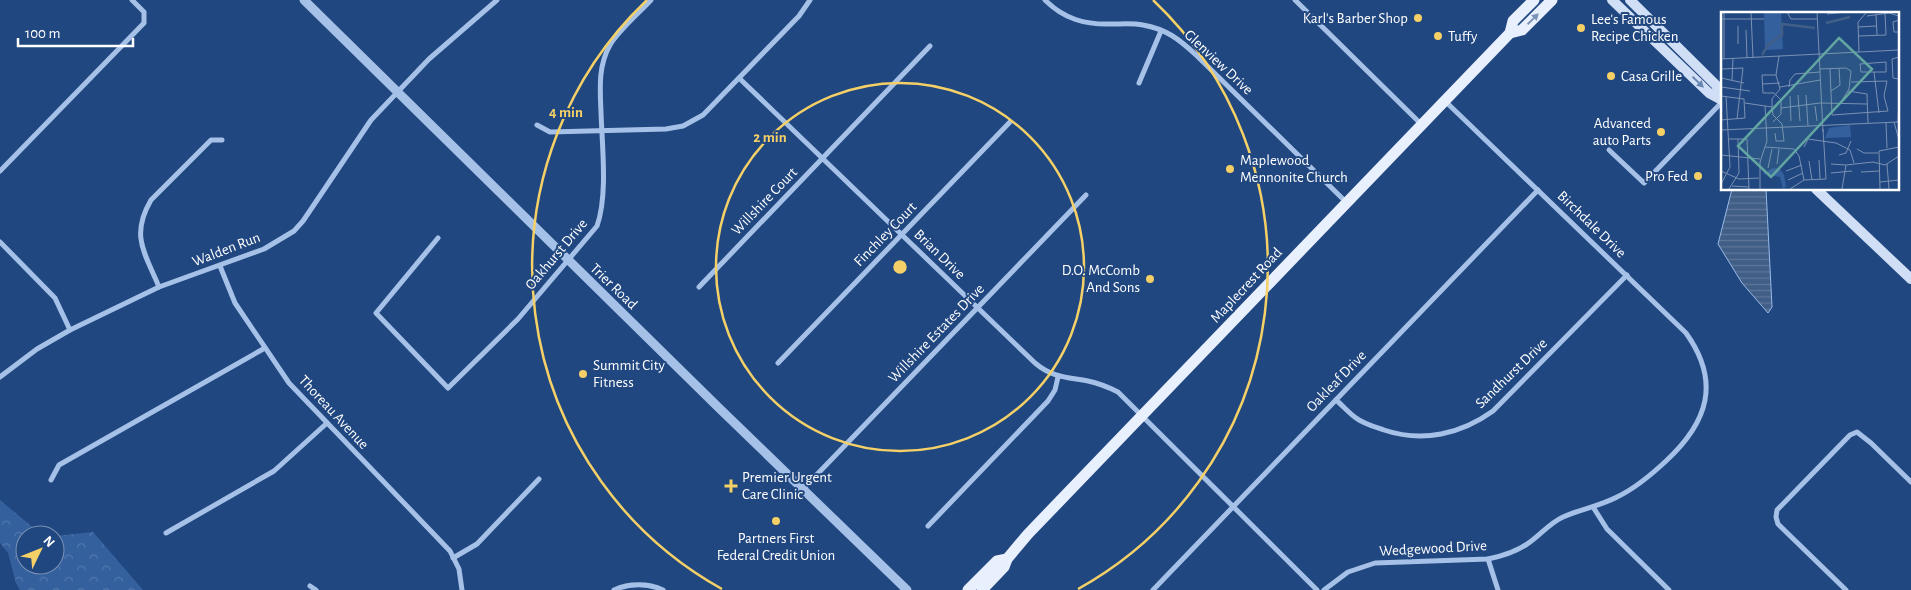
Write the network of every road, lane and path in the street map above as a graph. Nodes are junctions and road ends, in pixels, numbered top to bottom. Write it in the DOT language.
graph roads {
  1 [pos="132,0"];
  2 [pos="304,0"];
  3 [pos="496,0"];
  4 [pos="651,0"];
  5 [pos="810,0"];
  6 [pos="1045,0"];
  7 [pos="1295,0"];
  8 [pos="1534,0"];
  9 [pos="1552,0"];
  10 [pos="1612,0"];
  11 [pos="1630,0"];
  12 [pos="1161,31"];
  13 [pos="1510,34"];
  14 [pos="930,46"];
  15 [pos="739,78"];
  16 [pos="1139,83"];
  17 [pos="398,92"];
  18 [pos="1721,98"];
  19 [pos="1721,99"];
  20 [pos="1445,100"];
  21 [pos="1721,101"];
  22 [pos="1010,122"];
  23 [pos="537,125"];
  24 [pos="1421,125"];
  25 [pos="602,132"];
  26 [pos="222,140"];
  27 [pos="1609,150"];
  28 [pos="822,158"];
  29 [pos="0,172"];
  30 [pos="1538,190"];
  31 [pos="1817,190"];
  32 [pos="1086,195"];
  33 [pos="1346,203"];
  34 [pos="902,234"];
  35 [pos="438,238"];
  36 [pos="0,242"];
  37 [pos="568,260"];
  38 [pos="220,266"];
  39 [pos="1627,275"];
  40 [pos="1911,279"];
  41 [pos="159,287"];
  42 [pos="699,287"];
  43 [pos="977,308"];
  44 [pos="70,330"];
  45 [pos="264,348"];
  46 [pos="778,363"];
  47 [pos="0,377"];
  48 [pos="1058,377"];
  49 [pos="1706,377"];
  50 [pos="1336,400"];
  51 [pos="1143,416"];
  52 [pos="327,423"];
  53 [pos="539,479"];
  54 [pos="51,480"];
  55 [pos="1911,482"];
  56 [pos="803,489"];
  57 [pos="1233,506"];
  58 [pos="1593,506"];
  59 [pos="928,526"];
  60 [pos="166,533"];
  61 [pos="454,558"];
  62 [pos="1007,559"];
  63 [pos="1488,559"];
  64 [pos="310,586"];
  65 [pos="316,590"];
  66 [pos="462,590"];
  67 [pos="614,590"];
  68 [pos="663,590"];
  69 [pos="907,590"];
  70 [pos="968,590"];
  71 [pos="982,590"];
  72 [pos="1152,590"];
  73 [pos="1318,590"];
  74 [pos="1324,590"];
  75 [pos="1498,590"];
  76 [pos="1670,590"];
  77 [pos="1846,590"];
  1 -- 29 [label="street"];
  2 -- 17 [label="street, Trier Road"];
  3 -- 17 [label="street, Walden Run"];
  4 -- 25 [label="street, Oakhurst Drive"];
  5 -- 15 [label="street"];
  6 -- 12 [label="street, Glenview Drive"];
  7 -- 24 [label="street"];
  8 -- 13 [label="main road, Maplecrest Road"];
  13 -- 9 [label="main road, Maplecrest Road, one-way"];
  10 -- 19 [label="main road, one-way"];
  11 -- 18 [label="main road"];
  12 -- 16 [label="street"];
  12 -- 33 [label="street, Glenview Drive"];
  13 -- 20 [label="main road, Maplecrest Road"];
  14 -- 28 [label="street, Willshire Court"];
  15 -- 25 [label="street"];
  15 -- 28 [label="street, Brian Drive"];
  17 -- 37 [label="street, Trier Road"];
  17 -- 38 [label="street, Walden Run"];
  20 -- 24 [label="main road, Maplecrest Road"];
  20 -- 30 [label="street, Birchdale Drive"];
  21 -- 27 [label="street"];
  22 -- 34 [label="street, Finchley Court"];
  23 -- 25 [label="street"];
  24 -- 33 [label="main road, Maplecrest Road"];
  25 -- 37 [label="street, Oakhurst Drive"];
  26 -- 41 [label="street"];
  28 -- 34 [label="street, Brian Drive"];
  28 -- 42 [label="street, Willshire Court"];
  30 -- 39 [label="street, Birchdale Drive"];
  30 -- 50 [label="street, Oakleaf Drive"];
  31 -- 40 [label="main road"];
  32 -- 43 [label="street, Willshire Estates Drive"];
  33 -- 51 [label="main road, Maplecrest Road"];
  34 -- 43 [label="street, Brian Drive"];
  34 -- 46 [label="street, Finchley Court"];
  35 -- 37 [label="street, Oakhurst Drive"];
  36 -- 44 [label="street"];
  37 -- 56 [label="street, Trier Road"];
  38 -- 41 [label="street, Walden Run"];
  38 -- 45 [label="street, Thoreau Avenue"];
  39 -- 49 [label="street, Birchdale Drive"];
  39 -- 50 [label="street, Sandhurst Drive"];
  41 -- 44 [label="street, Walden Run"];
  43 -- 48 [label="street, Brian Drive"];
  43 -- 56 [label="street, Willshire Estates Drive"];
  44 -- 47 [label="street, Walden Run"];
  45 -- 52 [label="street, Thoreau Avenue"];
  45 -- 54 [label="street"];
  48 -- 51 [label="street, Brian Drive"];
  48 -- 59 [label="street"];
  49 -- 58 [label="street, Wedgewood Drive"];
  50 -- 57 [label="street, Oakleaf Drive"];
  51 -- 57 [label="street, Brian Drive"];
  51 -- 62 [label="main road, Maplecrest Road"];
  52 -- 60 [label="street"];
  52 -- 61 [label="street, Thoreau Avenue"];
  53 -- 61 [label="street"];
  55 -- 77 [label="street"];
  56 -- 69 [label="street, Trier Road"];
  57 -- 72 [label="street, Oakleaf Drive"];
  57 -- 73 [label="street, Brian Drive"];
  58 -- 63 [label="street, Wedgewood Drive"];
  58 -- 76 [label="street"];
  61 -- 66 [label="street"];
  62 -- 70 [label="main road, Maplecrest Road"];
  62 -- 71 [label="main road, Maplecrest Road"];
  63 -- 74 [label="street, Wedgewood Drive"];
  63 -- 75 [label="street"];
  64 -- 65 [label="street"];
  67 -- 68 [label="street"];
}
